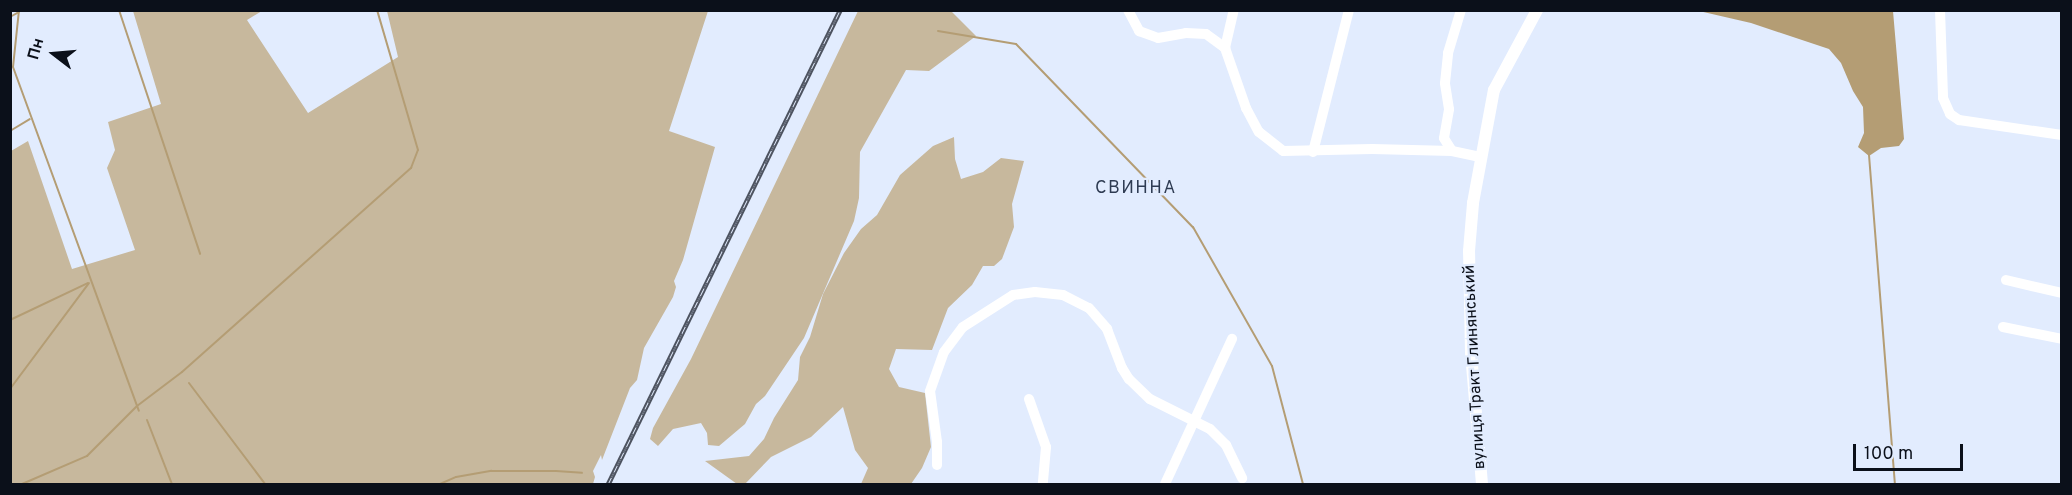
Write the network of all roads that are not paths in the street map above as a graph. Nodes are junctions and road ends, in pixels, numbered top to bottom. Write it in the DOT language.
graph roads {
  1 [pos="1128,10"];
  2 [pos="1234,10"];
  3 [pos="1348,10"];
  4 [pos="1461,10"];
  5 [pos="1537,10"];
  6 [pos="1940,10"];
  7 [pos="1225,48"];
  8 [pos="2061,135"];
  9 [pos="1313,152"];
  10 [pos="1452,152"];
  11 [pos="1481,157"];
  12 [pos="2006,280"];
  13 [pos="2061,292"];
  14 [pos="2003,327"];
  15 [pos="1232,339"];
  16 [pos="2061,339"];
  17 [pos="1029,399"];
  18 [pos="1194,420"];
  19 [pos="937,465"];
  20 [pos="1242,478"];
  21 [pos="1043,484"];
  22 [pos="1165,484"];
  23 [pos="1482,484"];
  1 -- 7 [label="street"];
  2 -- 7 [label="street"];
  3 -- 9 [label="street"];
  4 -- 10 [label="street"];
  5 -- 11 [label="main road, вулиця Тракт Глинянський"];
  6 -- 8 [label="street"];
  7 -- 9 [label="street"];
  9 -- 10 [label="street"];
  10 -- 11 [label="street"];
  11 -- 23 [label="main road, вулиця Тракт Глинянський"];
  12 -- 13 [label="street"];
  14 -- 16 [label="street"];
  15 -- 18 [label="street"];
  17 -- 21 [label="street"];
  18 -- 19 [label="street"];
  18 -- 20 [label="street"];
  18 -- 22 [label="street"];
}
